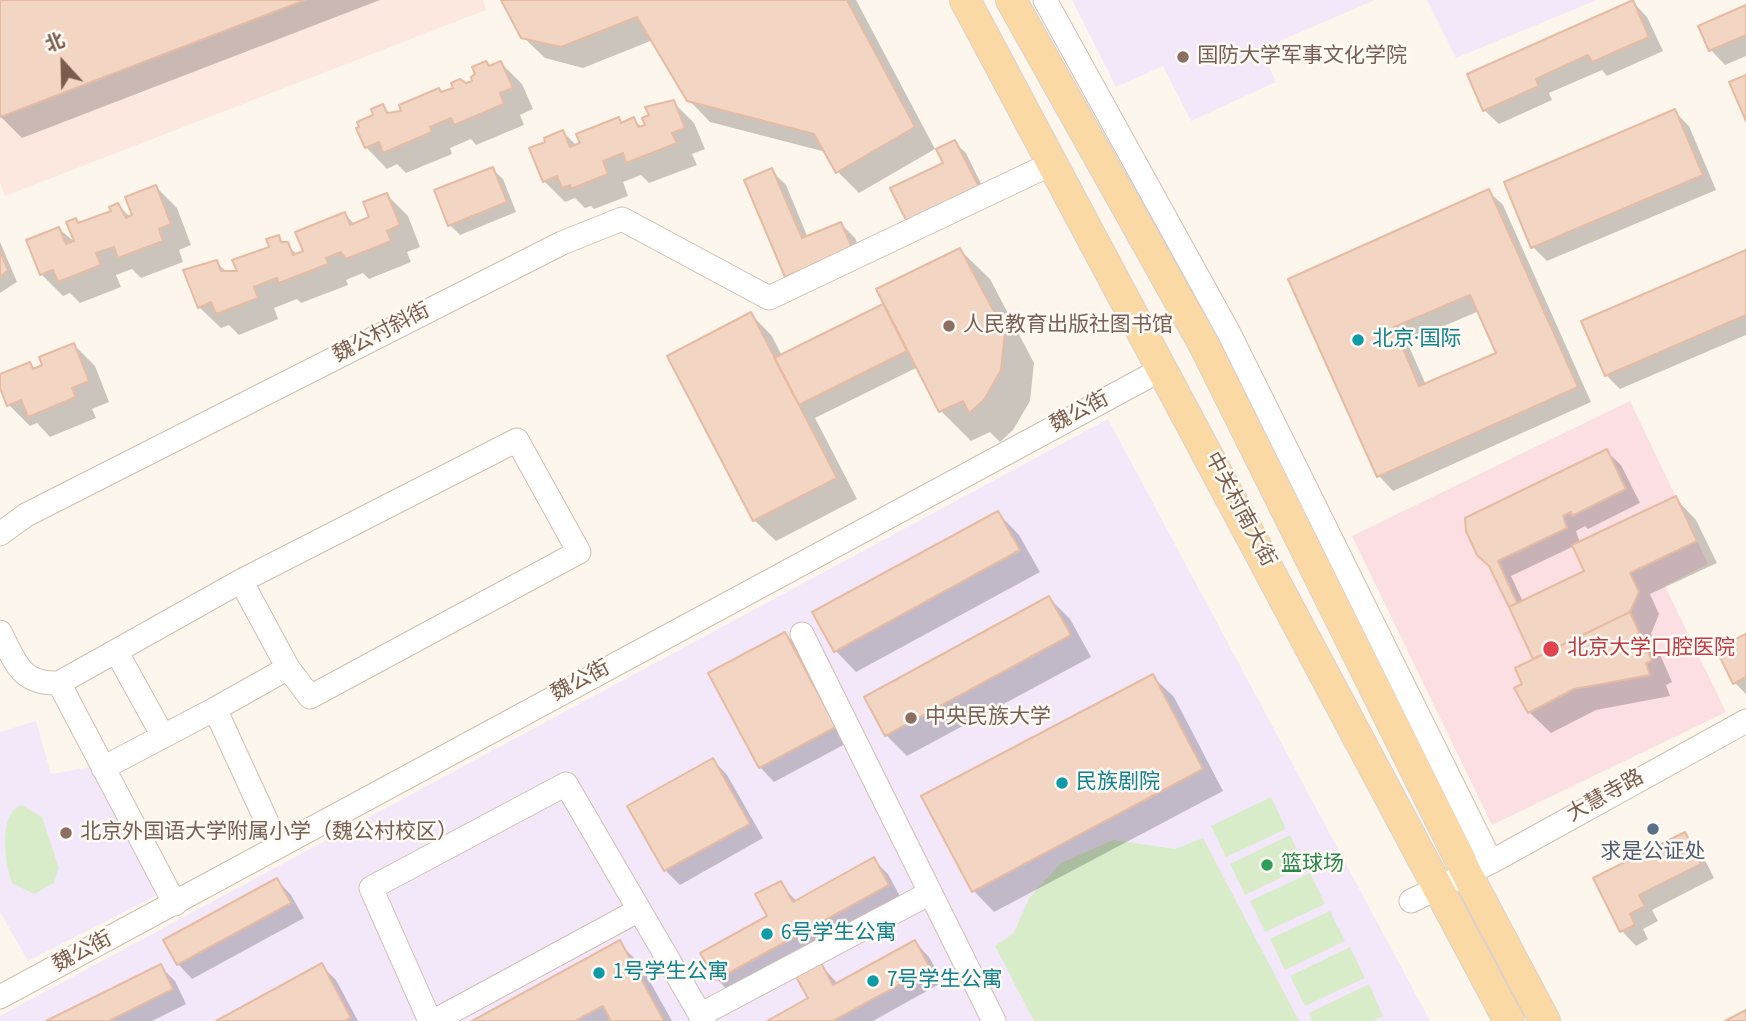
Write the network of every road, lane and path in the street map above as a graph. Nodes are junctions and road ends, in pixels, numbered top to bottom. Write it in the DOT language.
graph roads {
  1 [pos="965,0"];
  2 [pos="1011,0"];
  3 [pos="1045,0"];
  4 [pos="1051,164"];
  5 [pos="1164,368"];
  6 [pos="0,534"];
  7 [pos="241,582"];
  8 [pos="0,632"];
  9 [pos="802,634"];
  10 [pos="116,650"];
  11 [pos="288,668"];
  12 [pos="59,683"];
  13 [pos="215,709"];
  14 [pos="1746,721"];
  15 [pos="163,736"];
  16 [pos="103,768"];
  17 [pos="278,846"];
  18 [pos="1479,868"];
  19 [pos="1439,887"];
  20 [pos="930,893"];
  21 [pos="1411,901"];
  22 [pos="175,904"];
  23 [pos="639,910"];
  24 [pos="0,997"];
  25 [pos="702,1018"];
  26 [pos="432,1021"];
  27 [pos="994,1021"];
  28 [pos="1510,1021"];
  29 [pos="1545,1021"];
  1 -- 4 [label="main road, 中关村南大街"];
  2 -- 18 [label="main road, 中关村南大街"];
  3 -- 18 [label="street, 中关村南大街"];
  4 -- 5 [label="main road, 中关村南大街"];
  4 -- 6 [label="street, 魏公村斜街"];
  5 -- 17 [label="street, 魏公街"];
  5 -- 19 [label="main road, 中关村南大街"];
  7 -- 10 [label="street"];
  7 -- 11 [label="street"];
  7 -- 11 [label="street"];
  8 -- 12 [label="street"];
  9 -- 20 [label="street"];
  10 -- 12 [label="street"];
  10 -- 15 [label="street"];
  11 -- 13 [label="street"];
  12 -- 16 [label="street"];
  13 -- 15 [label="street"];
  13 -- 17 [label="street"];
  14 -- 18 [label="street, 大慧寺路"];
  15 -- 16 [label="street"];
  16 -- 22 [label="street"];
  17 -- 22 [label="street, 魏公街"];
  18 -- 19 [label="street, 大慧寺路"];
  18 -- 29 [label="main road, 中关村南大街"];
  19 -- 21 [label="street, 大慧寺路"];
  19 -- 28 [label="main road, 中关村南大街"];
  20 -- 25 [label="street"];
  20 -- 27 [label="street"];
  22 -- 24 [label="street, 魏公街"];
  23 -- 25 [label="street"];
  23 -- 26 [label="street"];
  23 -- 26 [label="street"];
}
